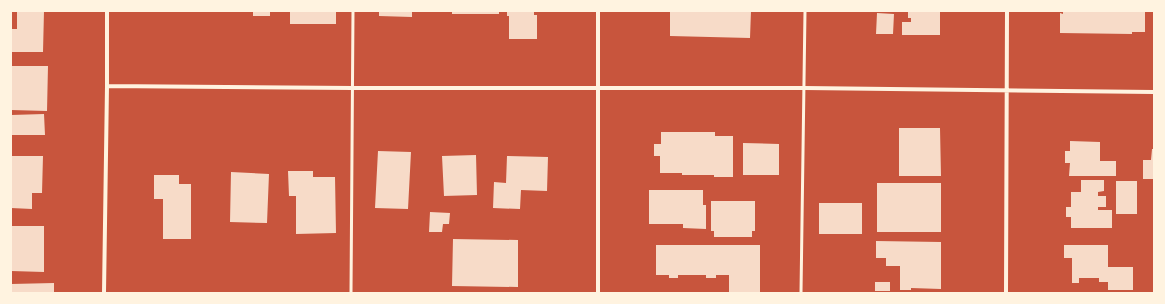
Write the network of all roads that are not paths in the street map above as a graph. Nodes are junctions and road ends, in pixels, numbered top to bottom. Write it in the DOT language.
graph roads {
  1 [pos="107,11"];
  2 [pos="353,11"];
  3 [pos="598,11"];
  4 [pos="805,11"];
  5 [pos="1007,11"];
  6 [pos="107,86"];
  7 [pos="354,88"];
  8 [pos="598,88"];
  9 [pos="804,88"];
  10 [pos="1007,90"];
  11 [pos="1154,92"];
  12 [pos="104,293"];
  13 [pos="350,293"];
  14 [pos="598,293"];
  15 [pos="801,293"];
  16 [pos="1006,293"];
  1 -- 6 [label="street"];
  2 -- 7 [label="lane"];
  3 -- 8 [label="street"];
  4 -- 9 [label="lane"];
  5 -- 10 [label="street"];
  6 -- 7 [label="street"];
  6 -- 12 [label="street"];
  7 -- 8 [label="street"];
  7 -- 13 [label="lane"];
  8 -- 9 [label="street"];
  8 -- 14 [label="street"];
  9 -- 10 [label="street"];
  9 -- 15 [label="lane"];
  10 -- 11 [label="street"];
  10 -- 16 [label="street"];
}
